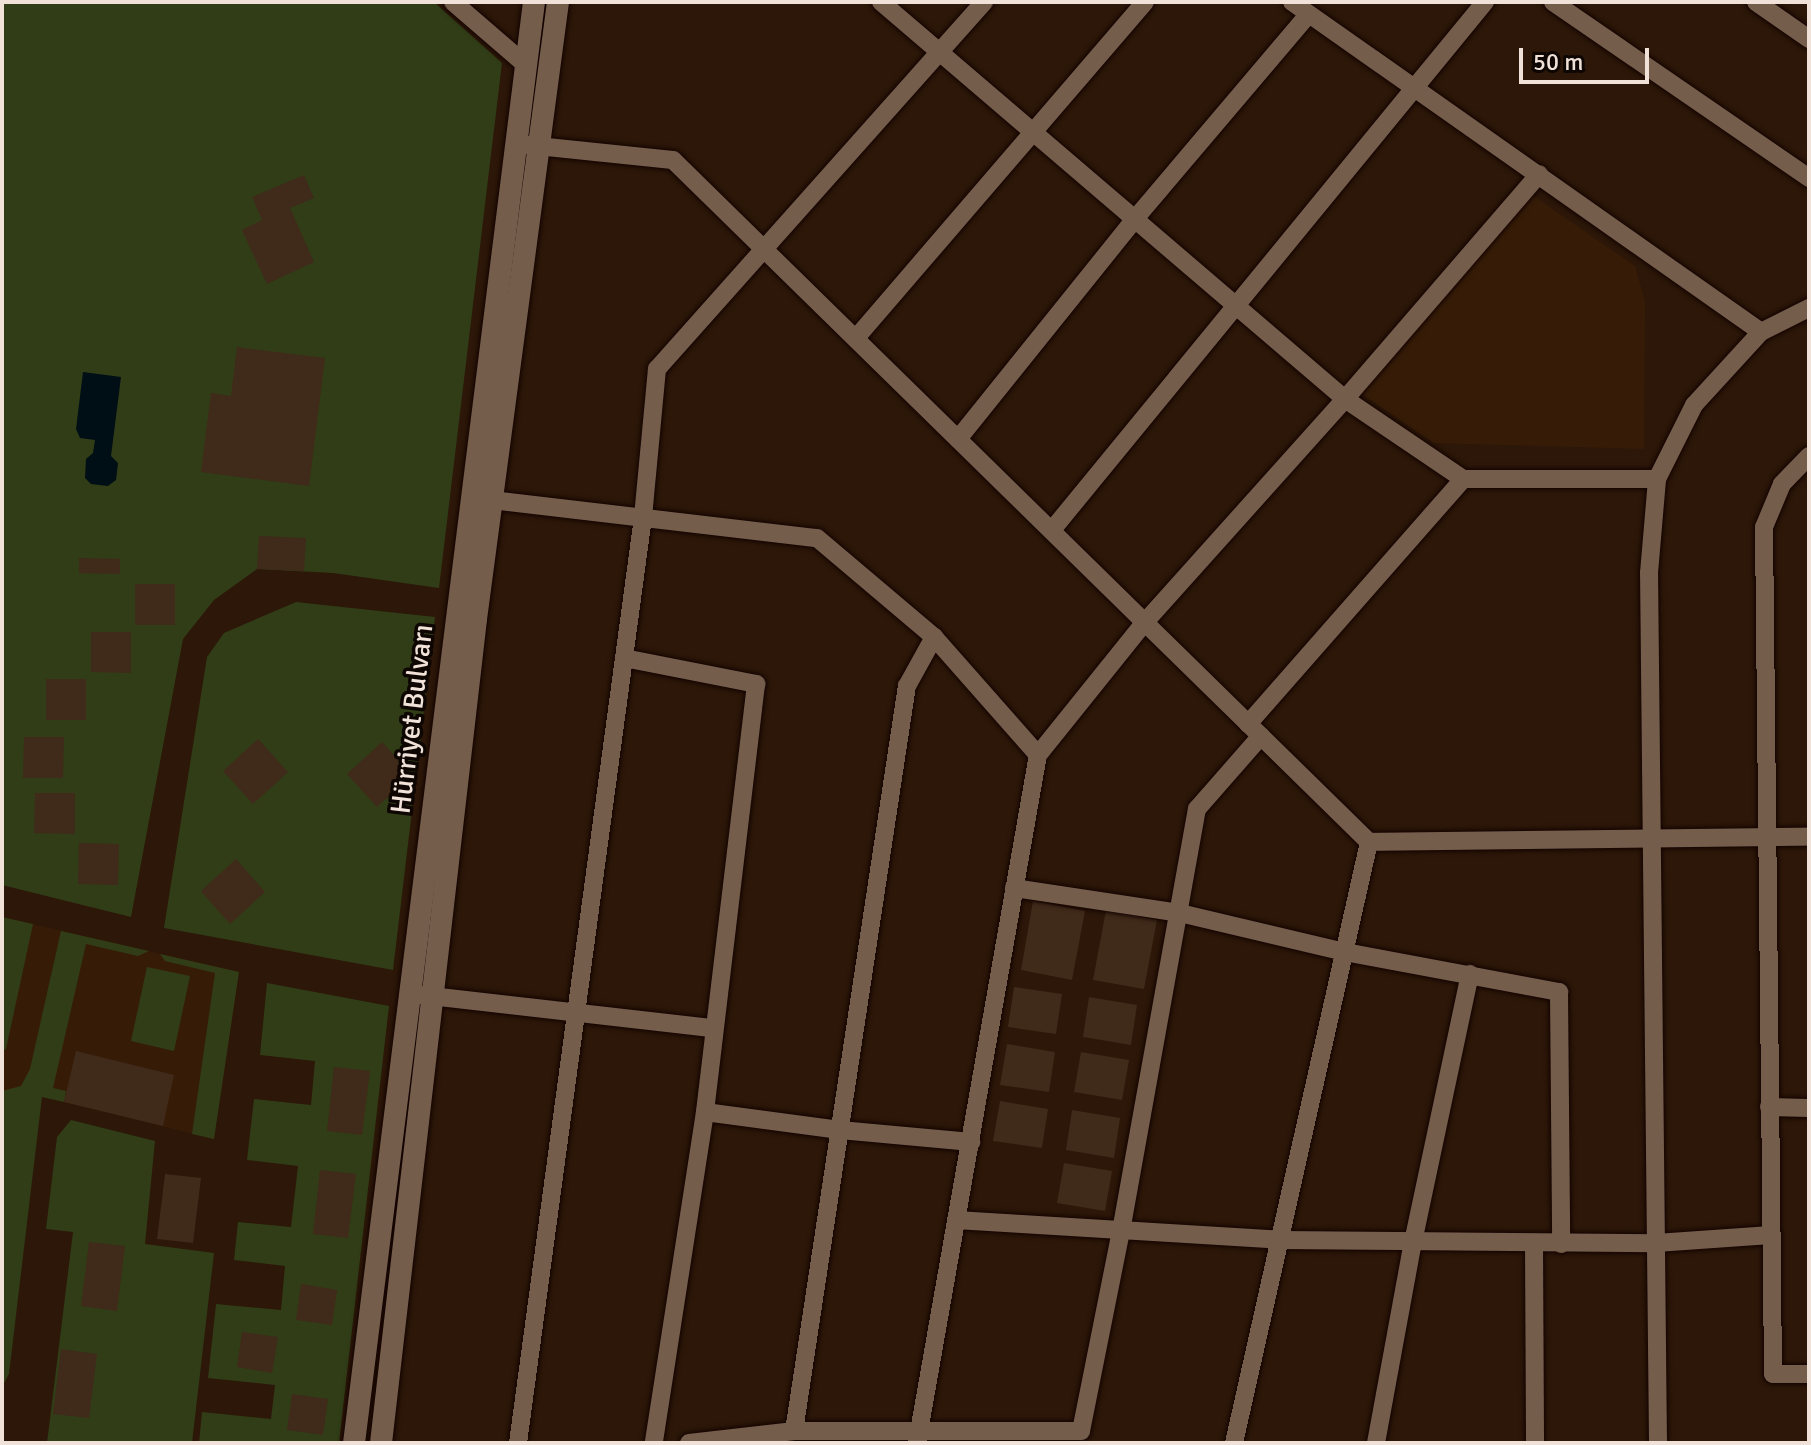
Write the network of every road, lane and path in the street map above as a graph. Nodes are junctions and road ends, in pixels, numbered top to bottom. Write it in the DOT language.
graph roads {
  1 [pos="453,2"];
  2 [pos="534,2"];
  3 [pos="558,2"];
  4 [pos="881,2"];
  5 [pos="984,2"];
  6 [pos="1145,2"];
  7 [pos="1292,2"];
  8 [pos="1485,2"];
  9 [pos="1553,2"];
  10 [pos="1756,2"];
  11 [pos="1309,14"];
  12 [pos="1809,39"];
  13 [pos="938,53"];
  14 [pos="526,65"];
  15 [pos="1413,86"];
  16 [pos="1032,134"];
  17 [pos="527,145"];
  18 [pos="1539,174"];
  19 [pos="1809,178"];
  20 [pos="1134,220"];
  21 [pos="764,248"];
  22 [pos="1234,306"];
  23 [pos="1806,317"];
  24 [pos="1761,332"];
  25 [pos="856,338"];
  26 [pos="1345,399"];
  27 [pos="958,439"];
  28 [pos="1809,456"];
  29 [pos="1463,479"];
  30 [pos="1657,479"];
  31 [pos="492,500"];
  32 [pos="643,517"];
  33 [pos="1052,530"];
  34 [pos="1145,622"];
  35 [pos="934,637"];
  36 [pos="624,658"];
  37 [pos="1255,730"];
  38 [pos="1038,755"];
  39 [pos="1651,837"];
  40 [pos="1765,837"];
  41 [pos="1809,837"];
  42 [pos="1369,842"];
  43 [pos="1014,888"];
  44 [pos="1180,913"];
  45 [pos="1345,952"];
  46 [pos="1470,974"];
  47 [pos="419,995"];
  48 [pos="576,1011"];
  49 [pos="713,1028"];
  50 [pos="1769,1107"];
  51 [pos="1809,1108"];
  52 [pos="705,1112"];
  53 [pos="840,1130"];
  54 [pos="971,1142"];
  55 [pos="956,1220"];
  56 [pos="1121,1231"];
  57 [pos="1771,1235"];
  58 [pos="1280,1240"];
  59 [pos="1413,1242"];
  60 [pos="1656,1243"];
  61 [pos="1534,1244"];
  62 [pos="1561,1244"];
  63 [pos="1809,1374"];
  64 [pos="794,1431"];
  65 [pos="918,1436"];
  66 [pos="354,1443"];
  67 [pos="381,1443"];
  68 [pos="518,1443"];
  69 [pos="654,1443"];
  70 [pos="689,1443"];
  71 [pos="1234,1443"];
  72 [pos="1376,1443"];
  73 [pos="1535,1443"];
  74 [pos="1658,1443"];
  1 -- 14 [label="street"];
  2 -- 14 [label="main road, Hürriyet Bulvarı"];
  3 -- 17 [label="main road, Hürriyet Bulvarı"];
  4 -- 13 [label="street"];
  5 -- 13 [label="street"];
  6 -- 16 [label="street"];
  7 -- 11 [label="street"];
  8 -- 15 [label="street"];
  9 -- 19 [label="street"];
  10 -- 12 [label="street"];
  11 -- 15 [label="street"];
  11 -- 20 [label="street"];
  13 -- 16 [label="street"];
  13 -- 21 [label="street"];
  14 -- 17 [label="main road, Hürriyet Bulvarı"];
  15 -- 18 [label="street"];
  15 -- 22 [label="street"];
  16 -- 20 [label="street"];
  16 -- 25 [label="street"];
  17 -- 21 [label="street"];
  17 -- 31 [label="main road, Hürriyet Bulvarı"];
  17 -- 47 [label="main road, Hürriyet Bulvarı"];
  18 -- 24 [label="street"];
  18 -- 26 [label="street"];
  20 -- 22 [label="street"];
  20 -- 27 [label="street"];
  21 -- 25 [label="street"];
  21 -- 32 [label="street"];
  22 -- 26 [label="street"];
  22 -- 33 [label="street"];
  23 -- 24 [label="street"];
  24 -- 30 [label="street"];
  25 -- 27 [label="street"];
  26 -- 29 [label="street"];
  26 -- 34 [label="street"];
  27 -- 33 [label="street"];
  28 -- 40 [label="street"];
  29 -- 30 [label="street"];
  29 -- 37 [label="street"];
  30 -- 39 [label="street"];
  31 -- 32 [label="street"];
  31 -- 47 [label="main road, Hürriyet Bulvarı"];
  32 -- 35 [label="street"];
  32 -- 36 [label="street"];
  33 -- 34 [label="street"];
  34 -- 37 [label="street"];
  34 -- 38 [label="street"];
  35 -- 38 [label="street"];
  35 -- 53 [label="street"];
  36 -- 48 [label="street"];
  36 -- 49 [label="street"];
  37 -- 42 [label="street"];
  37 -- 44 [label="street"];
  38 -- 43 [label="street"];
  39 -- 40 [label="street"];
  39 -- 42 [label="street"];
  39 -- 60 [label="street"];
  40 -- 41 [label="street"];
  40 -- 50 [label="street"];
  42 -- 45 [label="street"];
  43 -- 44 [label="street"];
  43 -- 54 [label="street"];
  44 -- 45 [label="street"];
  44 -- 56 [label="street"];
  45 -- 46 [label="street"];
  45 -- 58 [label="street"];
  46 -- 59 [label="street"];
  46 -- 62 [label="street"];
  47 -- 48 [label="street"];
  47 -- 66 [label="main road, Hürriyet Bulvarı"];
  47 -- 67 [label="main road, Hürriyet Bulvarı"];
  48 -- 49 [label="street"];
  48 -- 68 [label="street"];
  49 -- 52 [label="street"];
  50 -- 51 [label="street"];
  50 -- 57 [label="street"];
  52 -- 53 [label="street"];
  52 -- 69 [label="street"];
  53 -- 54 [label="street"];
  53 -- 64 [label="street"];
  54 -- 55 [label="street"];
  55 -- 56 [label="street"];
  55 -- 65 [label="street"];
  56 -- 58 [label="street"];
  56 -- 65 [label="street"];
  57 -- 60 [label="street"];
  57 -- 63 [label="street"];
  58 -- 59 [label="street"];
  58 -- 71 [label="street"];
  59 -- 61 [label="street"];
  59 -- 72 [label="street"];
  60 -- 62 [label="street"];
  60 -- 74 [label="street"];
  61 -- 62 [label="street"];
  61 -- 73 [label="street"];
  64 -- 65 [label="street"];
  64 -- 70 [label="street"];
}
